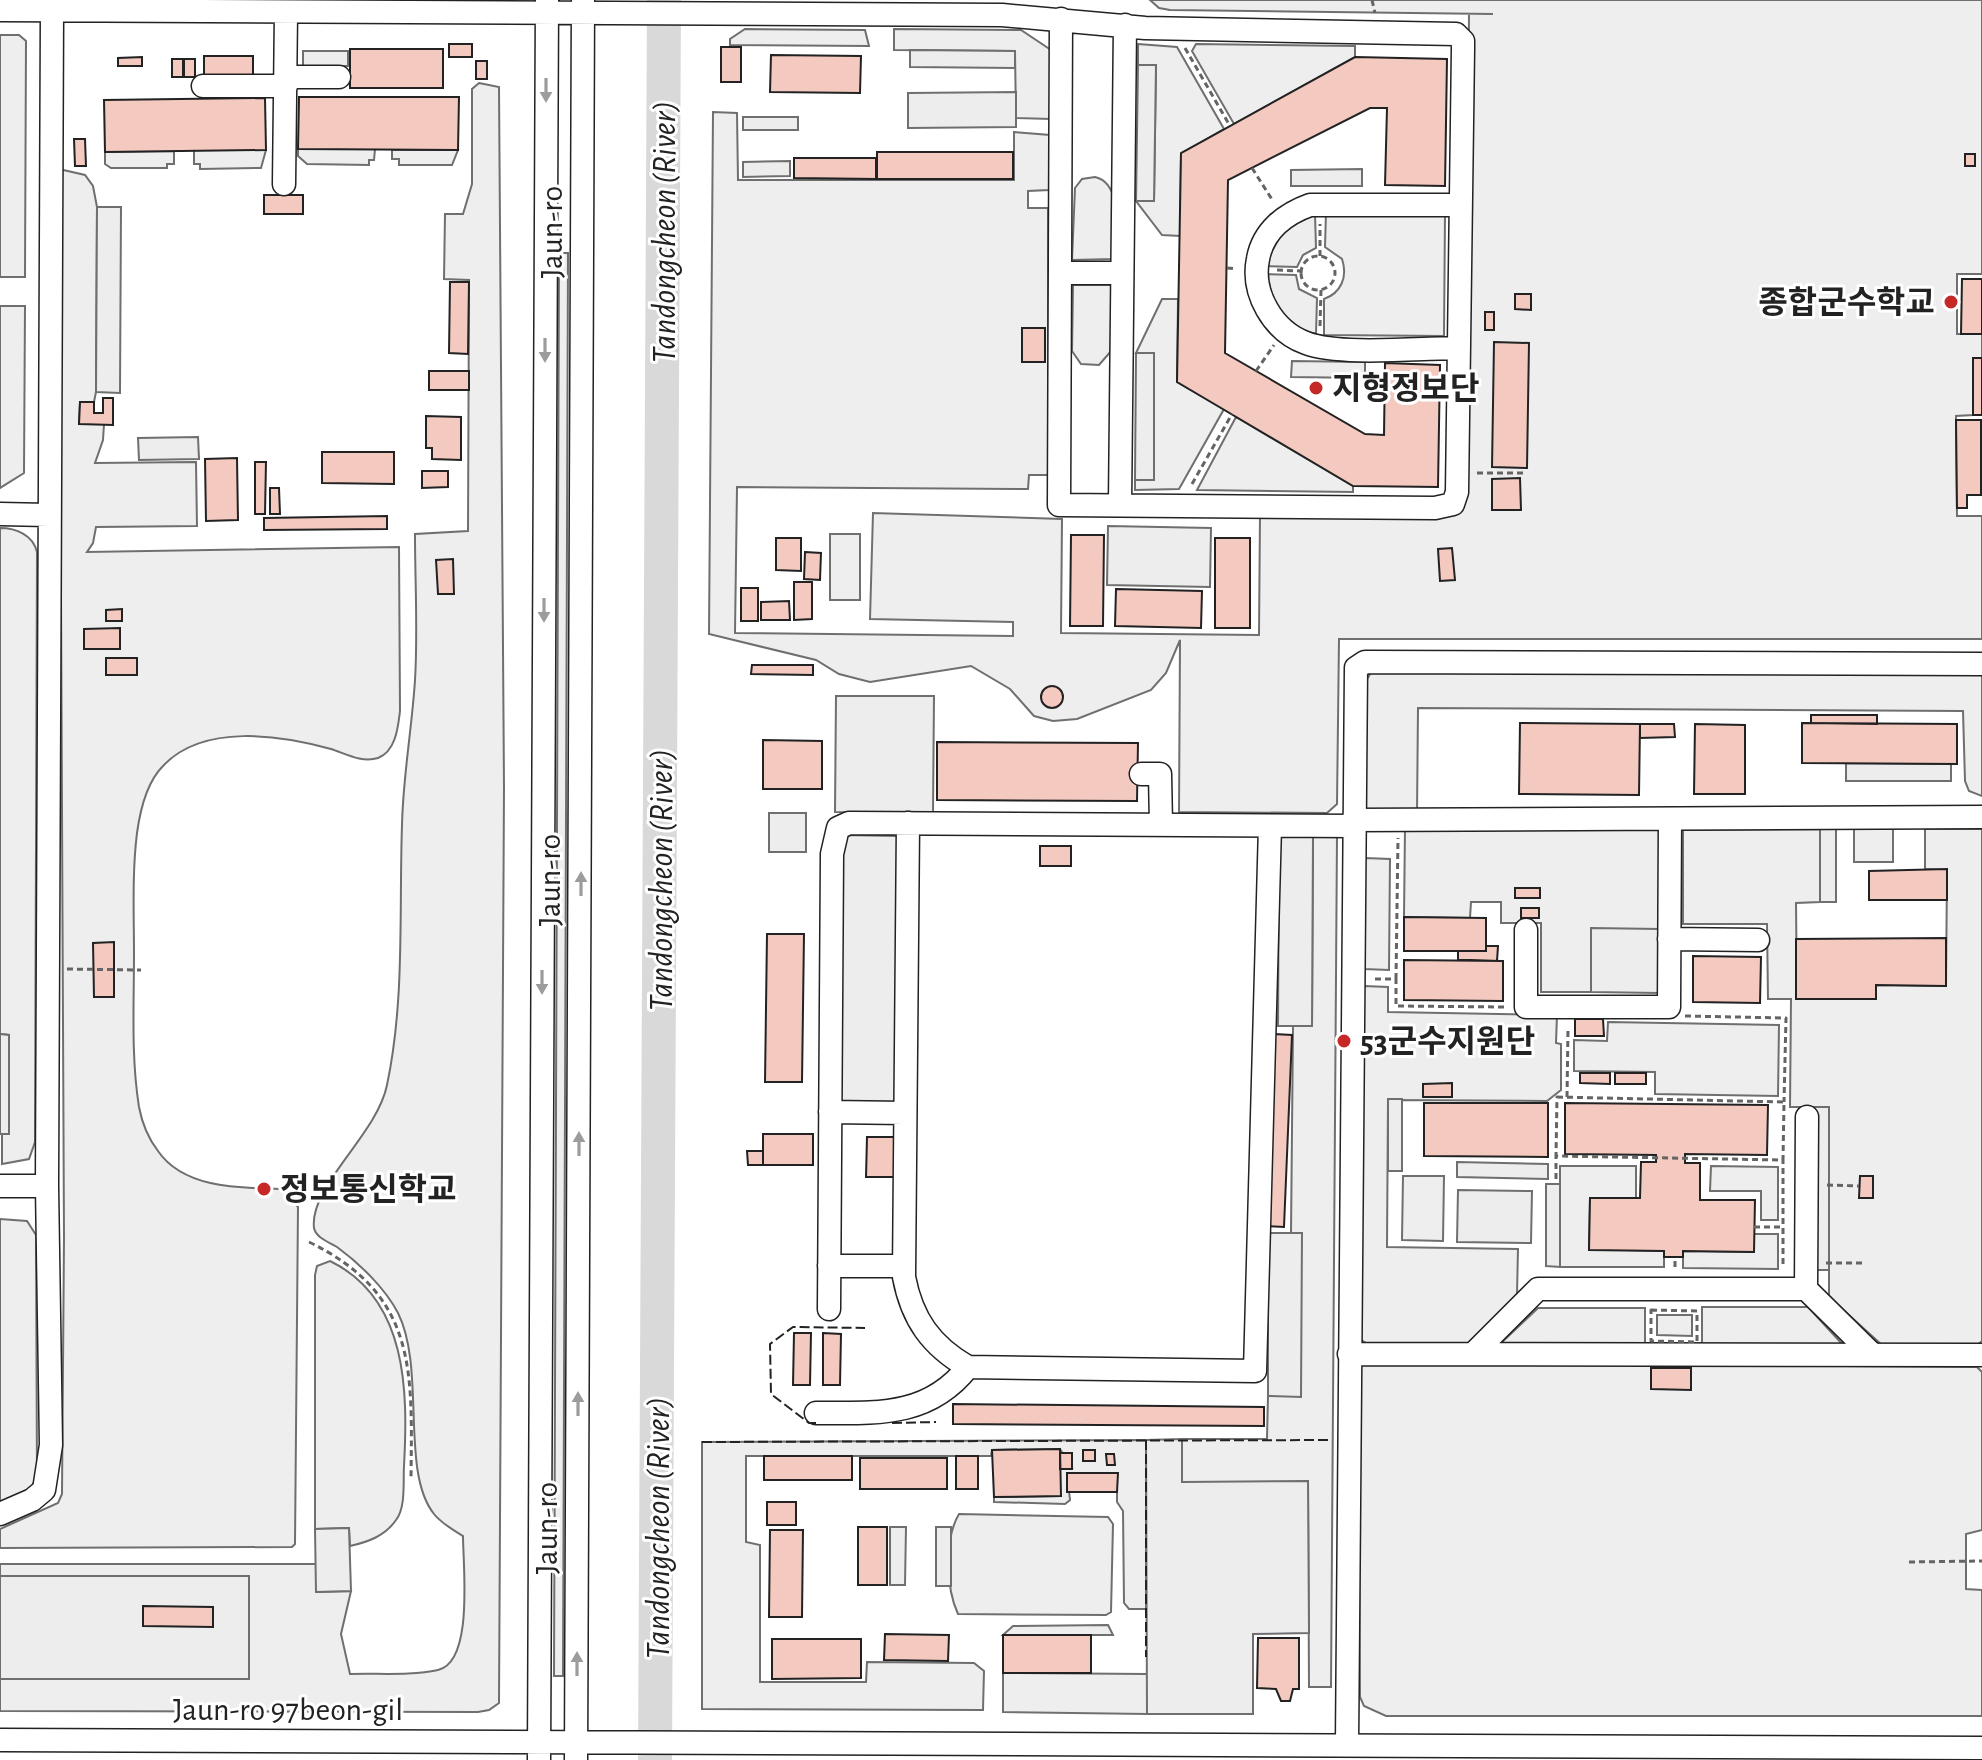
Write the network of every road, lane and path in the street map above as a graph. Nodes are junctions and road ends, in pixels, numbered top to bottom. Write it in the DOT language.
graph roads {
  1 [pos="1372,0"];
  2 [pos="546,6"];
  3 [pos="583,6"];
  4 [pos="0,10"];
  5 [pos="52,11"];
  6 [pos="286,12"];
  7 [pos="1376,17"];
  8 [pos="1061,19"];
  9 [pos="1125,25"];
  10 [pos="1182,41"];
  11 [pos="339,77"];
  12 [pos="286,82"];
  13 [pos="203,86"];
  14 [pos="1230,126"];
  15 [pos="1252,168"];
  16 [pos="284,184"];
  17 [pos="1320,203"];
  18 [pos="1459,205"];
  19 [pos="1284,218"];
  20 [pos="1320,256"];
  21 [pos="1060,273"];
  22 [pos="1122,273"];
  23 [pos="1321,290"];
  24 [pos="1285,329"];
  25 [pos="1320,346"];
  26 [pos="1459,348"];
  27 [pos="1256,371"];
  28 [pos="1232,414"];
  29 [pos="1527,473"];
  30 [pos="1457,474"];
  31 [pos="1186,495"];
  32 [pos="1120,505"];
  33 [pos="0,514"];
  34 [pos="48,515"];
  35 [pos="1982,664"];
  36 [pos="1141,774"];
  37 [pos="1982,817"];
  38 [pos="1670,819"];
  39 [pos="1398,820"];
  40 [pos="908,823"];
  41 [pos="1353,823"];
  42 [pos="1161,825"];
  43 [pos="1270,826"];
  44 [pos="1526,930"];
  45 [pos="1669,939"];
  46 [pos="1758,940"];
  47 [pos="47,969"];
  48 [pos="141,970"];
  49 [pos="1352,979"];
  50 [pos="1396,979"];
  51 [pos="1526,1007"];
  52 [pos="1568,1007"];
  53 [pos="1669,1007"];
  54 [pos="1567,1097"];
  55 [pos="1784,1102"];
  56 [pos="830,1112"];
  57 [pos="905,1113"];
  58 [pos="1807,1117"];
  59 [pos="1556,1156"];
  60 [pos="1783,1160"];
  61 [pos="1556,1179"];
  62 [pos="1807,1184"];
  63 [pos="0,1186"];
  64 [pos="47,1186"];
  65 [pos="1859,1186"];
  66 [pos="1754,1227"];
  67 [pos="1783,1227"];
  68 [pos="309,1242"];
  69 [pos="1806,1263"];
  70 [pos="1864,1263"];
  71 [pos="1783,1264"];
  72 [pos="829,1266"];
  73 [pos="904,1266"];
  74 [pos="1806,1289"];
  75 [pos="829,1309"];
  76 [pos="1651,1341"];
  77 [pos="1475,1352"];
  78 [pos="1349,1354"];
  79 [pos="1873,1355"];
  80 [pos="1982,1355"];
  81 [pos="968,1367"];
  82 [pos="816,1413"];
  83 [pos="411,1479"];
  84 [pos="0,1514"];
  85 [pos="1982,1561"];
  86 [pos="1909,1562"];
  87 [pos="0,1740"];
  88 [pos="1347,1744"];
  89 [pos="1982,1748"];
  90 [pos="539,1751"];
  91 [pos="576,1751"];
  92 [pos="1094,1751"];
  93 [pos="1384,1752"];
  1 -- 7 [label="path"];
  2 -- 3 [label="street"];
  2 -- 6 [label="street"];
  2 -- 90 [label="street, Jaun-ro, one-way"];
  3 -- 8 [label="street"];
  91 -- 3 [label="street, Jaun-ro, one-way"];
  4 -- 5 [label="street"];
  5 -- 6 [label="street"];
  5 -- 34 [label="street"];
  6 -- 12 [label="street"];
  8 -- 9 [label="street"];
  8 -- 21 [label="street"];
  9 -- 18 [label="street"];
  9 -- 22 [label="street"];
  10 -- 14 [label="path"];
  11 -- 12 [label="street"];
  12 -- 13 [label="street"];
  12 -- 16 [label="street"];
  15 -- 19 [label="path"];
  17 -- 18 [label="street"];
  17 -- 19 [label="street"];
  17 -- 20 [label="path"];
  18 -- 26 [label="street"];
  19 -- 24 [label="street"];
  20 -- 23 [label="path"];
  20 -- 23 [label="path"];
  21 -- 22 [label="street"];
  21 -- 32 [label="street"];
  22 -- 32 [label="street"];
  23 -- 25 [label="path"];
  24 -- 25 [label="street"];
  24 -- 27 [label="path"];
  25 -- 26 [label="street"];
  26 -- 30 [label="street"];
  28 -- 31 [label="path"];
  29 -- 30 [label="path"];
  30 -- 32 [label="street"];
  33 -- 34 [label="street"];
  34 -- 47 [label="street"];
  35 -- 41 [label="street"];
  36 -- 42 [label="street"];
  37 -- 38 [label="street"];
  38 -- 39 [label="street"];
  38 -- 45 [label="street"];
  39 -- 41 [label="street"];
  39 -- 50 [label="path"];
  40 -- 42 [label="street"];
  40 -- 56 [label="street"];
  40 -- 57 [label="street"];
  41 -- 43 [label="street"];
  41 -- 49 [label="street"];
  42 -- 43 [label="street"];
  43 -- 81 [label="street"];
  44 -- 51 [label="street"];
  45 -- 46 [label="street"];
  45 -- 53 [label="street"];
  47 -- 48 [label="path"];
  47 -- 64 [label="street"];
  49 -- 50 [label="path"];
  49 -- 78 [label="street"];
  50 -- 51 [label="path"];
  51 -- 52 [label="street"];
  52 -- 53 [label="street"];
  52 -- 54 [label="path"];
  53 -- 55 [label="path"];
  54 -- 55 [label="path"];
  54 -- 59 [label="path"];
  55 -- 60 [label="path"];
  56 -- 57 [label="street"];
  56 -- 72 [label="street"];
  57 -- 73 [label="street"];
  58 -- 62 [label="street"];
  59 -- 60 [label="path"];
  59 -- 61 [label="path"];
  60 -- 67 [label="path"];
  62 -- 65 [label="path"];
  62 -- 69 [label="street"];
  63 -- 64 [label="street"];
  64 -- 84 [label="street"];
  66 -- 67 [label="path"];
  67 -- 71 [label="path"];
  68 -- 83 [label="path"];
  69 -- 70 [label="path"];
  69 -- 74 [label="street"];
  72 -- 73 [label="street"];
  72 -- 75 [label="street"];
  73 -- 81 [label="street"];
  74 -- 77 [label="street"];
  74 -- 79 [label="street"];
  76 -- 76 [label="path"];
  77 -- 78 [label="street"];
  77 -- 79 [label="street"];
  78 -- 88 [label="street"];
  79 -- 80 [label="street"];
  81 -- 82 [label="street"];
  85 -- 86 [label="path"];
  87 -- 90 [label="street, Jaun-ro 97beon-gil"];
  88 -- 92 [label="street, Jaun-ro 97beon-gil"];
  88 -- 93 [label="street, Jaun-ro 97beon-gil"];
  89 -- 93 [label="street, Jaun-ro 97beon-gil"];
  90 -- 91 [label="street, Jaun-ro 97beon-gil"];
  91 -- 92 [label="street, Jaun-ro 97beon-gil"];
}
